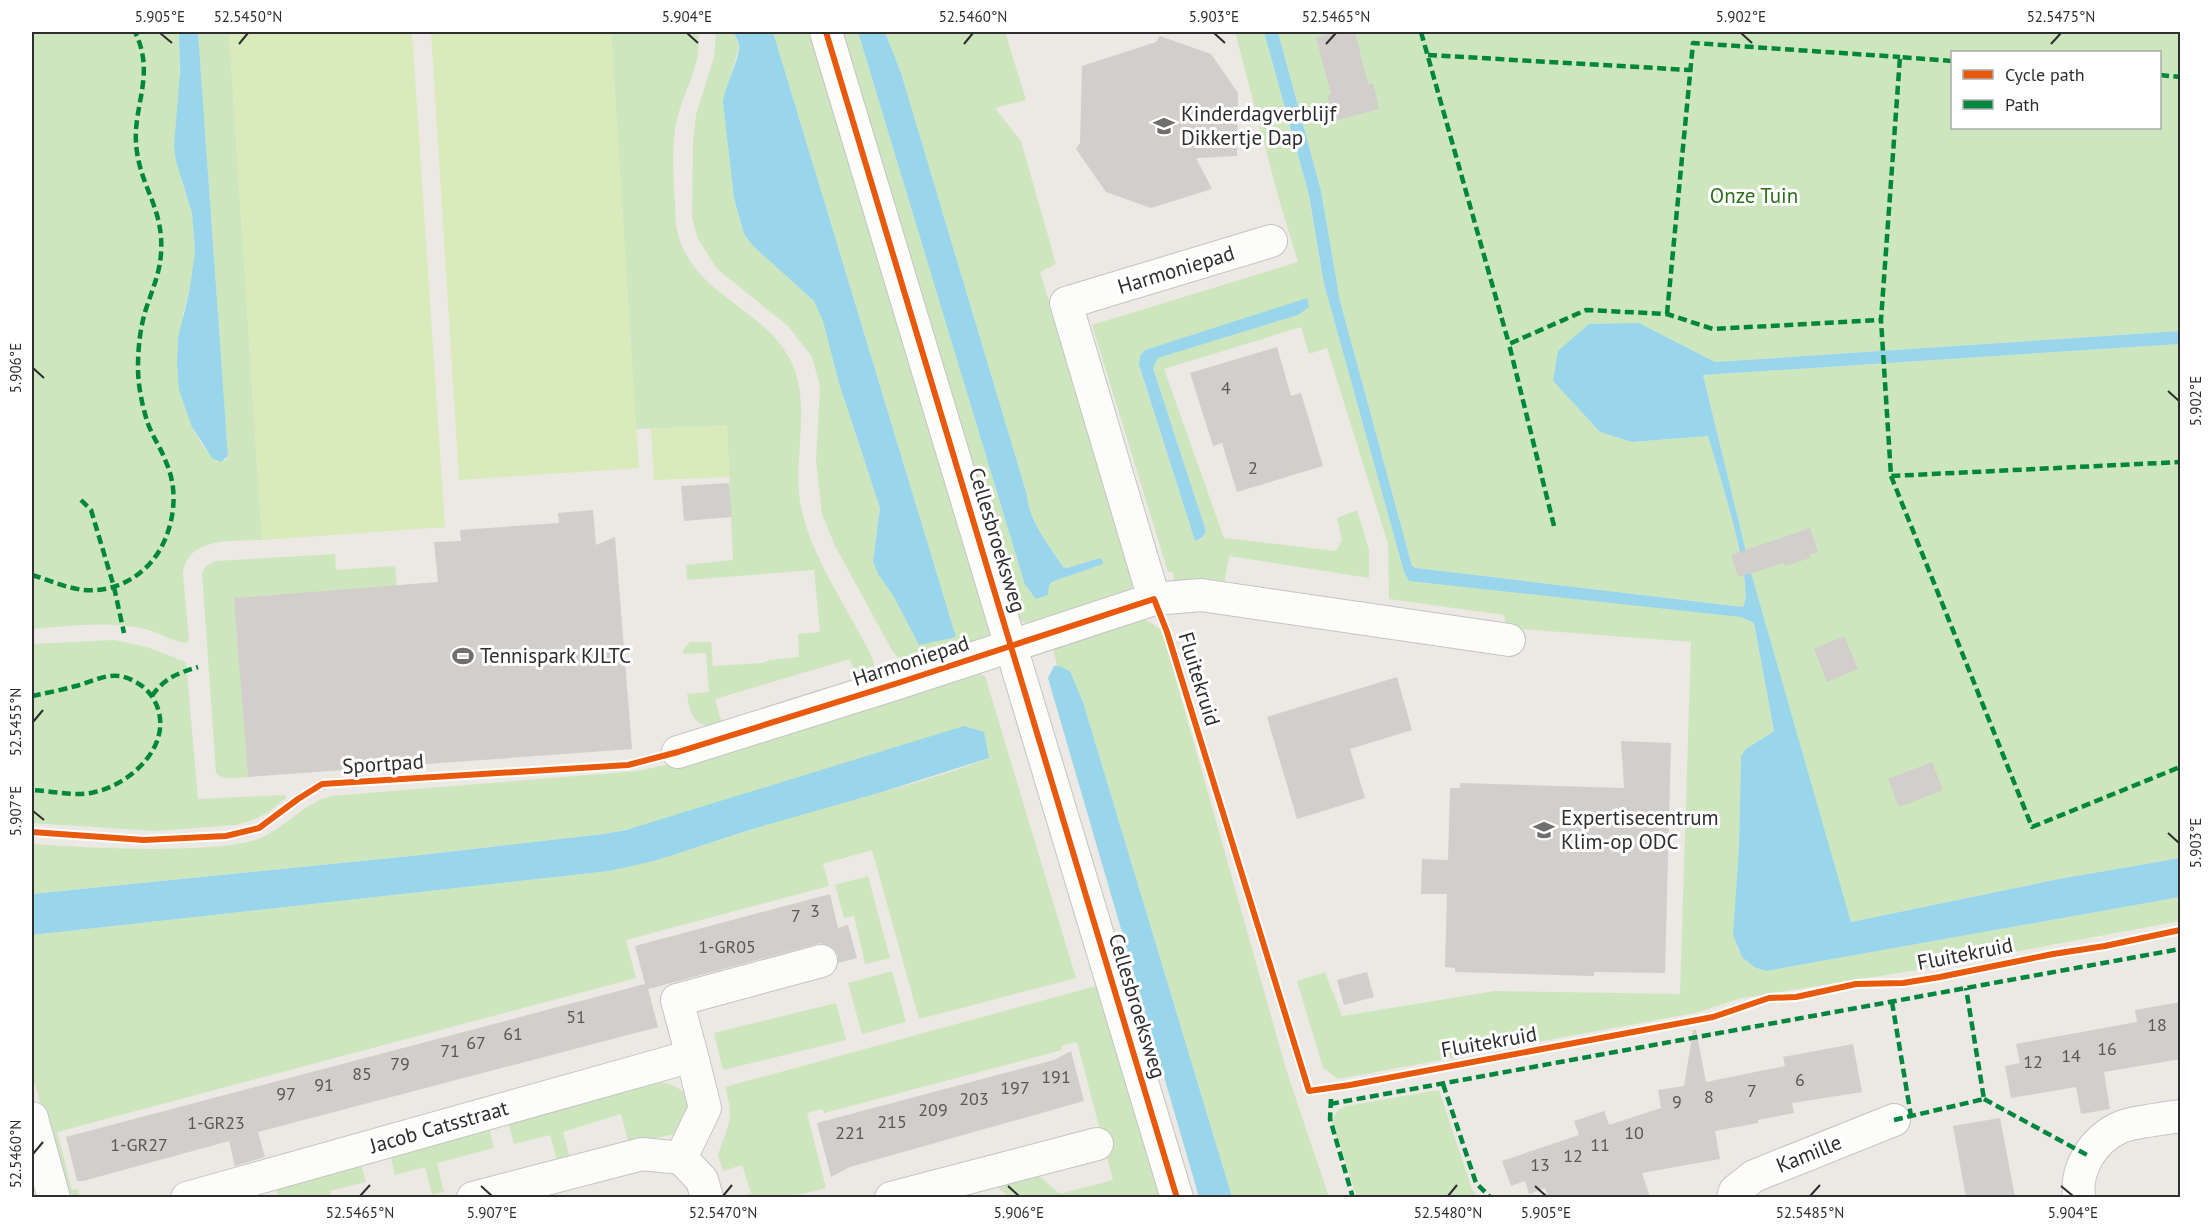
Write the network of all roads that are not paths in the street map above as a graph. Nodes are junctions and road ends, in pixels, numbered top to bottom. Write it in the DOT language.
graph roads {
  1 [pos="826,32"];
  2 [pos="1271,241"];
  3 [pos="1154,598"];
  4 [pos="1509,640"];
  5 [pos="1012,645"];
  6 [pos="678,752"];
  7 [pos="822,961"];
  8 [pos="692,1056"];
  9 [pos="2181,1116"];
  10 [pos="32,1118"];
  11 [pos="1894,1120"];
  12 [pos="1097,1144"];
  13 [pos="681,1158"];
  14 [pos="54,1197"];
  15 [pos="186,1197"];
  16 [pos="473,1197"];
  17 [pos="707,1197"];
  18 [pos="891,1197"];
  19 [pos="1177,1197"];
  20 [pos="1733,1197"];
  21 [pos="2079,1197"];
  1 -- 5 [label="street, Cellesbroeksweg"];
  2 -- 3 [label="street, Harmoniepad"];
  3 -- 4 [label="street, Harmoniepad"];
  3 -- 5 [label="street, Harmoniepad"];
  5 -- 6 [label="street, Harmoniepad"];
  5 -- 19 [label="street, Cellesbroeksweg"];
  7 -- 8 [label="street"];
  8 -- 13 [label="street"];
  8 -- 15 [label="street, Jacob Catsstraat"];
  9 -- 21 [label="street"];
  10 -- 14 [label="street"];
  11 -- 20 [label="street, Kamille"];
  12 -- 18 [label="street"];
  13 -- 16 [label="street"];
  13 -- 17 [label="street"];
}
